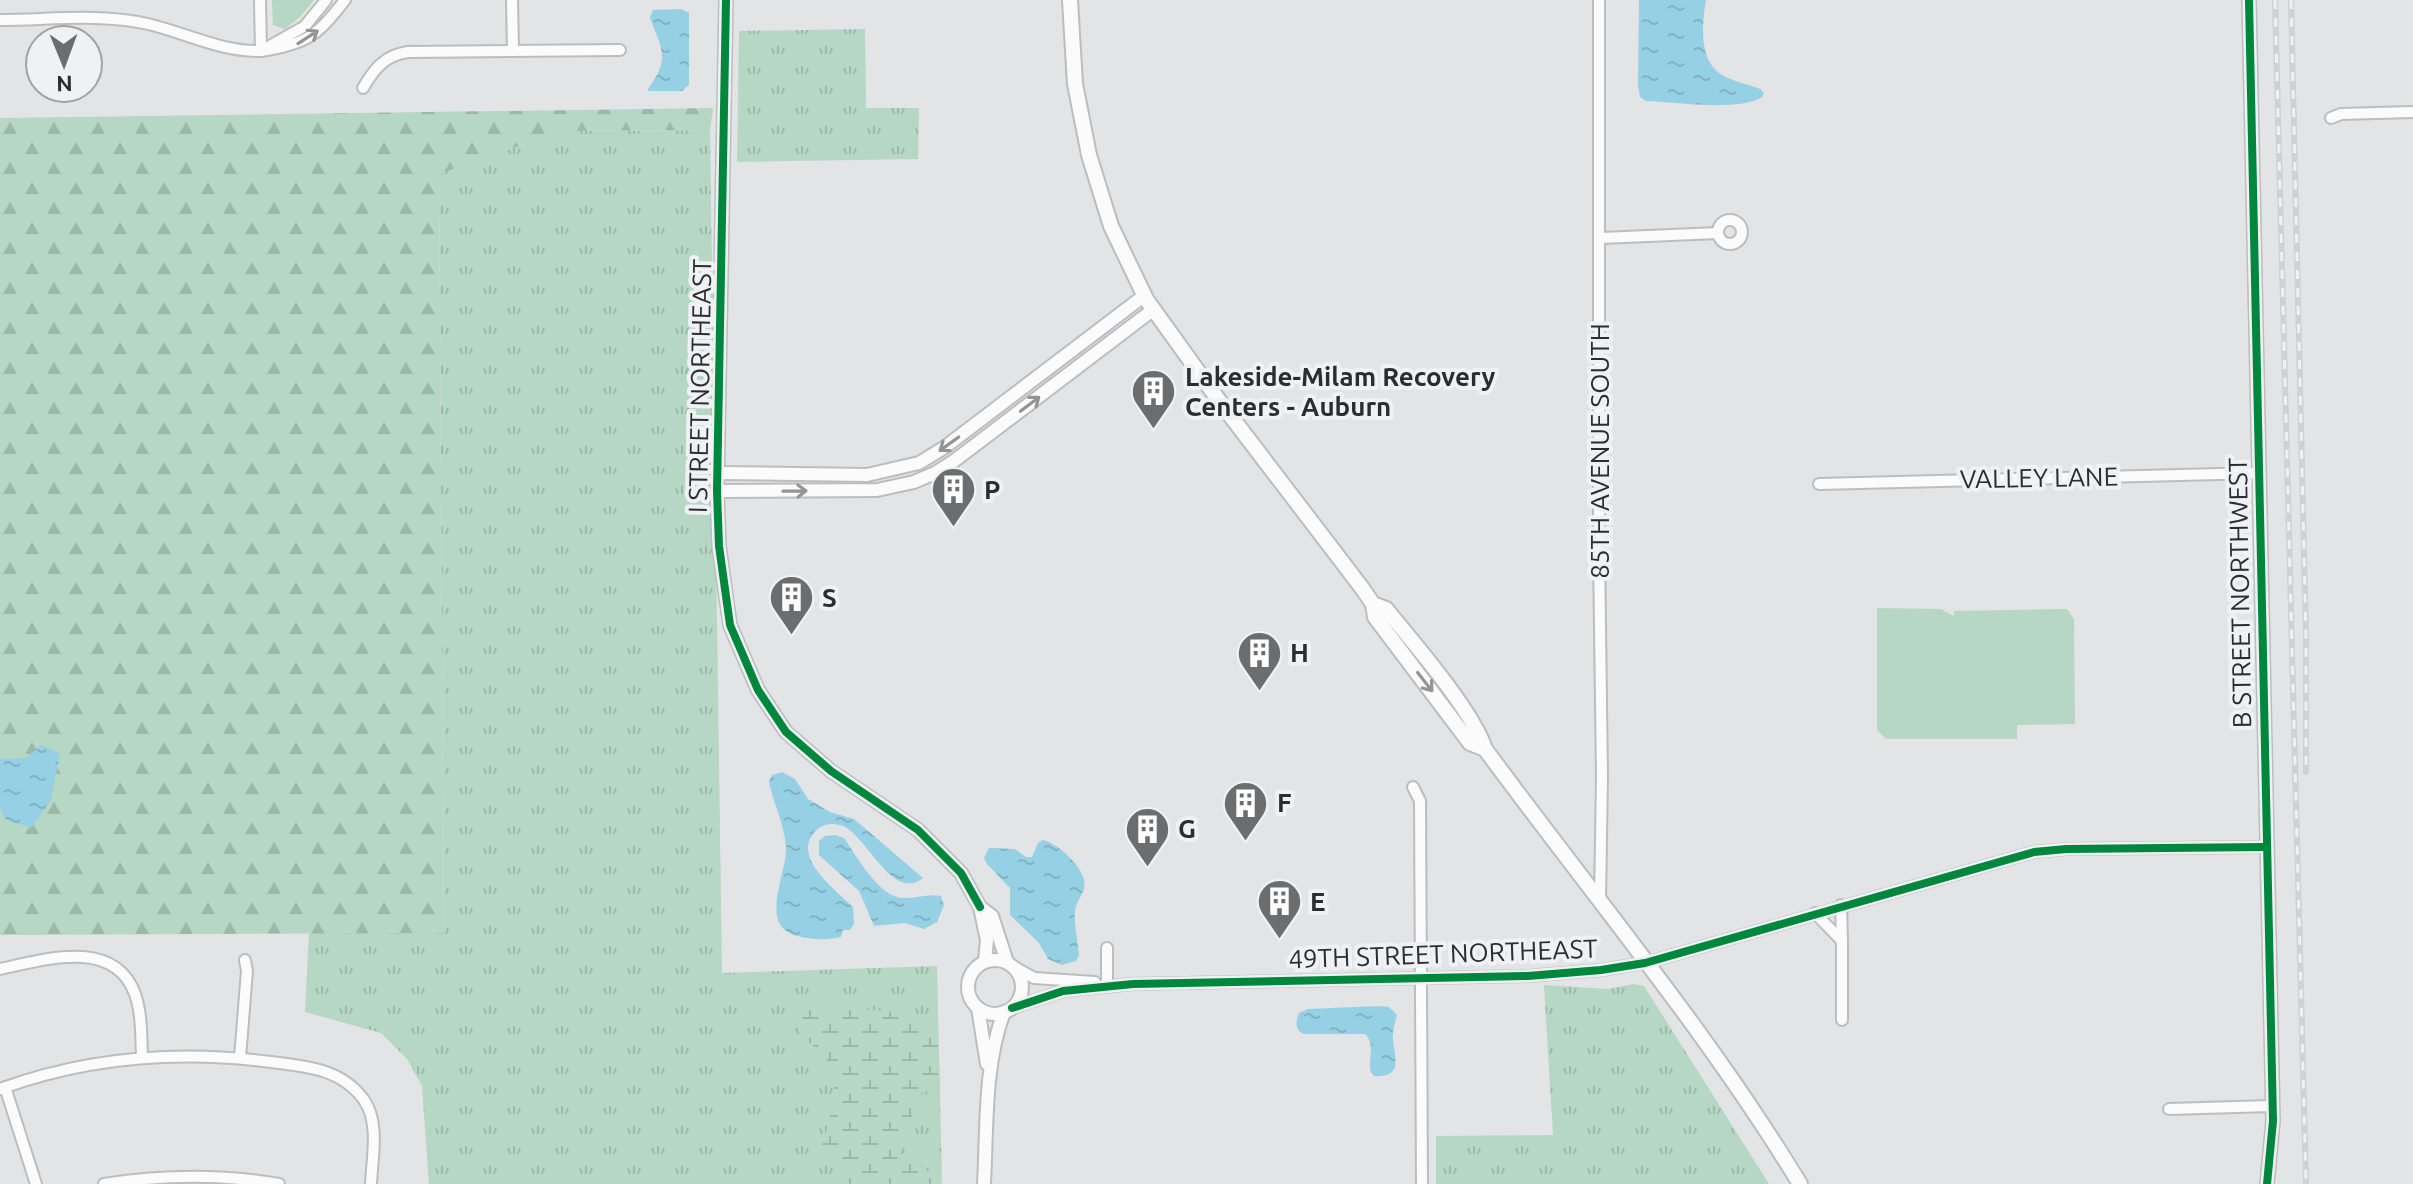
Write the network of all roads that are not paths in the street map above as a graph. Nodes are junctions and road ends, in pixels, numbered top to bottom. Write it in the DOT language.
graph roads {
  1 [pos="260,0"];
  2 [pos="326,0"];
  3 [pos="345,0"];
  4 [pos="512,0"];
  5 [pos="726,0"];
  6 [pos="1070,0"];
  7 [pos="1599,0"];
  8 [pos="2249,0"];
  9 [pos="0,20"];
  10 [pos="513,50"];
  11 [pos="620,50"];
  12 [pos="261,51"];
  13 [pos="363,88"];
  14 [pos="2413,112"];
  15 [pos="2331,118"];
  16 [pos="1718,233"];
  17 [pos="1601,238"];
  18 [pos="1145,295"];
  19 [pos="1154,309"];
  20 [pos="718,473"];
  21 [pos="2259,473"];
  22 [pos="1819,484"];
  23 [pos="717,491"];
  24 [pos="1374,606"];
  25 [pos="1485,749"];
  26 [pos="1413,787"];
  27 [pos="2265,847"];
  28 [pos="1600,901"];
  29 [pos="1841,905"];
  30 [pos="980,907"];
  31 [pos="1815,913"];
  32 [pos="1842,941"];
  33 [pos="1107,948"];
  34 [pos="245,960"];
  35 [pos="985,961"];
  36 [pos="1645,963"];
  37 [pos="1010,965"];
  38 [pos="0,969"];
  39 [pos="1421,977"];
  40 [pos="1107,983"];
  41 [pos="1133,984"];
  42 [pos="978,1008"];
  43 [pos="1008,1010"];
  44 [pos="1842,1020"];
  45 [pos="142,1057"];
  46 [pos="240,1058"];
  47 [pos="990,1084"];
  48 [pos="3,1088"];
  49 [pos="2271,1106"];
  50 [pos="2169,1109"];
  51 [pos="236,1181"];
  52 [pos="36,1184"];
  53 [pos="104,1184"];
  54 [pos="279,1184"];
  55 [pos="371,1184"];
  56 [pos="984,1184"];
  57 [pos="1422,1184"];
  58 [pos="1800,1184"];
  59 [pos="2267,1184"];
  1 -- 12 [label="street"];
  2 -- 12 [label="street"];
  12 -- 3 [label="street, one-way"];
  4 -- 10 [label="street"];
  5 -- 20 [label="street, I STREET NORTHEAST"];
  6 -- 18 [label="main road"];
  7 -- 17 [label="street, 85TH AVENUE SOUTH"];
  8 -- 21 [label="street, B STREET NORTHWEST"];
  9 -- 12 [label="street"];
  10 -- 11 [label="street"];
  10 -- 13 [label="street"];
  14 -- 15 [label="street"];
  16 -- 17 [label="street"];
  17 -- 28 [label="street, 85TH AVENUE SOUTH"];
  18 -- 19 [label="main road"];
  18 -- 20 [label="street, one-way"];
  23 -- 19 [label="street, one-way"];
  19 -- 24 [label="main road"];
  20 -- 23 [label="street, I STREET NORTHEAST"];
  21 -- 22 [label="street, VALLEY LANE"];
  21 -- 27 [label="street, B STREET NORTHWEST"];
  23 -- 30 [label="street, I STREET NORTHEAST"];
  24 -- 25 [label="main road"];
  24 -- 25 [label="main road, one-way"];
  25 -- 28 [label="main road"];
  26 -- 39 [label="street"];
  27 -- 29 [label="street, 49TH STREET NORTHEAST"];
  27 -- 49 [label="street, B STREET NORTHWEST"];
  28 -- 36 [label="main road"];
  29 -- 31 [label="street, 49TH STREET NORTHEAST"];
  29 -- 32 [label="street"];
  30 -- 35 [label="street, I STREET NORTHEAST"];
  30 -- 37 [label="street, I STREET NORTHEAST"];
  31 -- 32 [label="street"];
  31 -- 36 [label="street, 49TH STREET NORTHEAST"];
  32 -- 44 [label="street"];
  33 -- 40 [label="street"];
  34 -- 46 [label="street"];
  35 -- 37 [label="street"];
  35 -- 42 [label="street"];
  36 -- 39 [label="street, 49TH STREET NORTHEAST"];
  36 -- 58 [label="main road"];
  37 -- 40 [label="street, 49TH STREET NORTHEAST"];
  37 -- 43 [label="street"];
  38 -- 45 [label="street"];
  39 -- 41 [label="street, 49TH STREET NORTHEAST"];
  39 -- 57 [label="street"];
  40 -- 41 [label="street, 49TH STREET NORTHEAST"];
  41 -- 43 [label="street, 49TH STREET NORTHEAST"];
  42 -- 43 [label="street"];
  42 -- 47 [label="street"];
  43 -- 47 [label="street"];
  45 -- 46 [label="street"];
  45 -- 48 [label="street"];
  46 -- 55 [label="street"];
  47 -- 56 [label="street"];
  48 -- 52 [label="street"];
  49 -- 50 [label="street"];
  49 -- 59 [label="street, B STREET NORTHWEST"];
  51 -- 53 [label="street"];
  51 -- 54 [label="street"];
}
